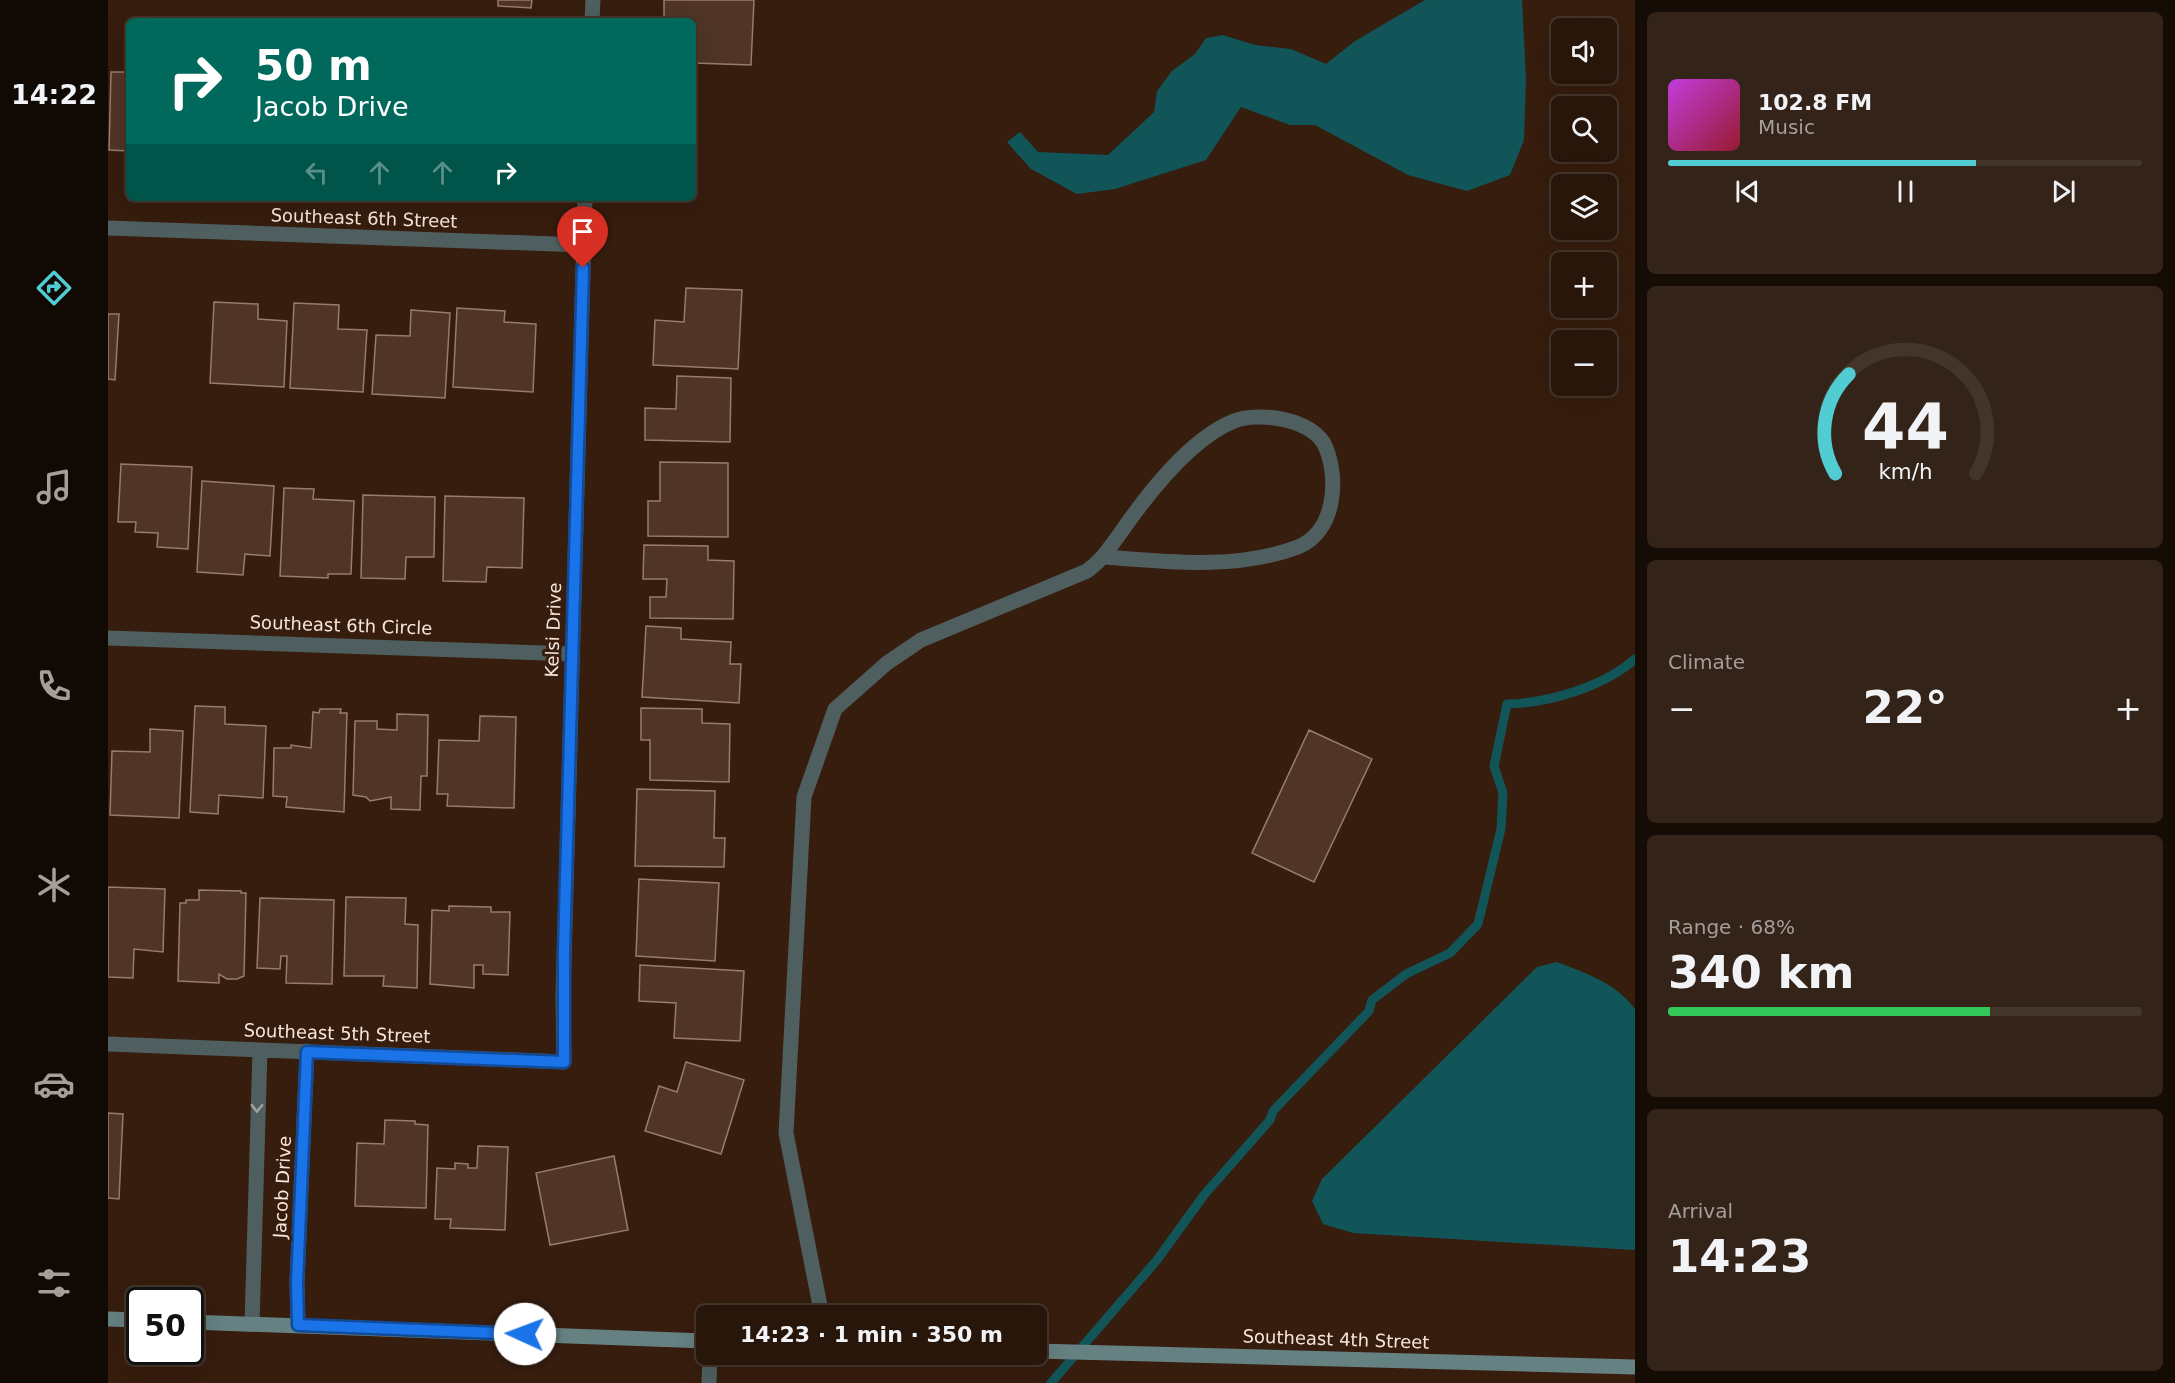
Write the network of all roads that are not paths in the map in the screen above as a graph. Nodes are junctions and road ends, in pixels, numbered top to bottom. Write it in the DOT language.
graph roads {
  1 [pos="593,0"];
  2 [pos="592,18"];
  3 [pos="585,201"];
  4 [pos="108,228"];
  5 [pos="584,245"];
  6 [pos="1105,557"];
  7 [pos="108,638"];
  8 [pos="572,654"];
  9 [pos="108,1044"];
  10 [pos="260,1050"];
  11 [pos="307,1052"];
  12 [pos="564,1062"];
  13 [pos="820,1305"];
  14 [pos="108,1319"];
  15 [pos="126,1320"];
  16 [pos="204,1322"];
  17 [pos="252,1324"];
  18 [pos="298,1325"];
  19 [pos="696,1341"];
  20 [pos="1047,1351"];
  21 [pos="710,1365"];
  22 [pos="1635,1367"];
  23 [pos="709,1383"];
  1 -- 2 [label="street"];
  3 -- 5 [label="street, Kelsi Drive"];
  4 -- 5 [label="street, Southeast 6th Street"];
  5 -- 8 [label="street, Kelsi Drive"];
  6 -- 6 [label="street"];
  6 -- 13 [label="street"];
  7 -- 8 [label="street, Southeast 6th Circle"];
  8 -- 12 [label="street, Kelsi Drive"];
  9 -- 10 [label="street, Southeast 5th Street"];
  10 -- 11 [label="street, Southeast 5th Street"];
  10 -- 17 [label="street, Jacob Drive, one-way"];
  11 -- 12 [label="street, Southeast 5th Street"];
  11 -- 18 [label="street, Jacob Drive"];
  14 -- 15 [label="main road"];
  16 -- 17 [label="main road"];
  17 -- 18 [label="main road"];
  18 -- 19 [label="main road"];
  20 -- 22 [label="main road, Southeast 4th Street"];
  21 -- 23 [label="street"];
}
